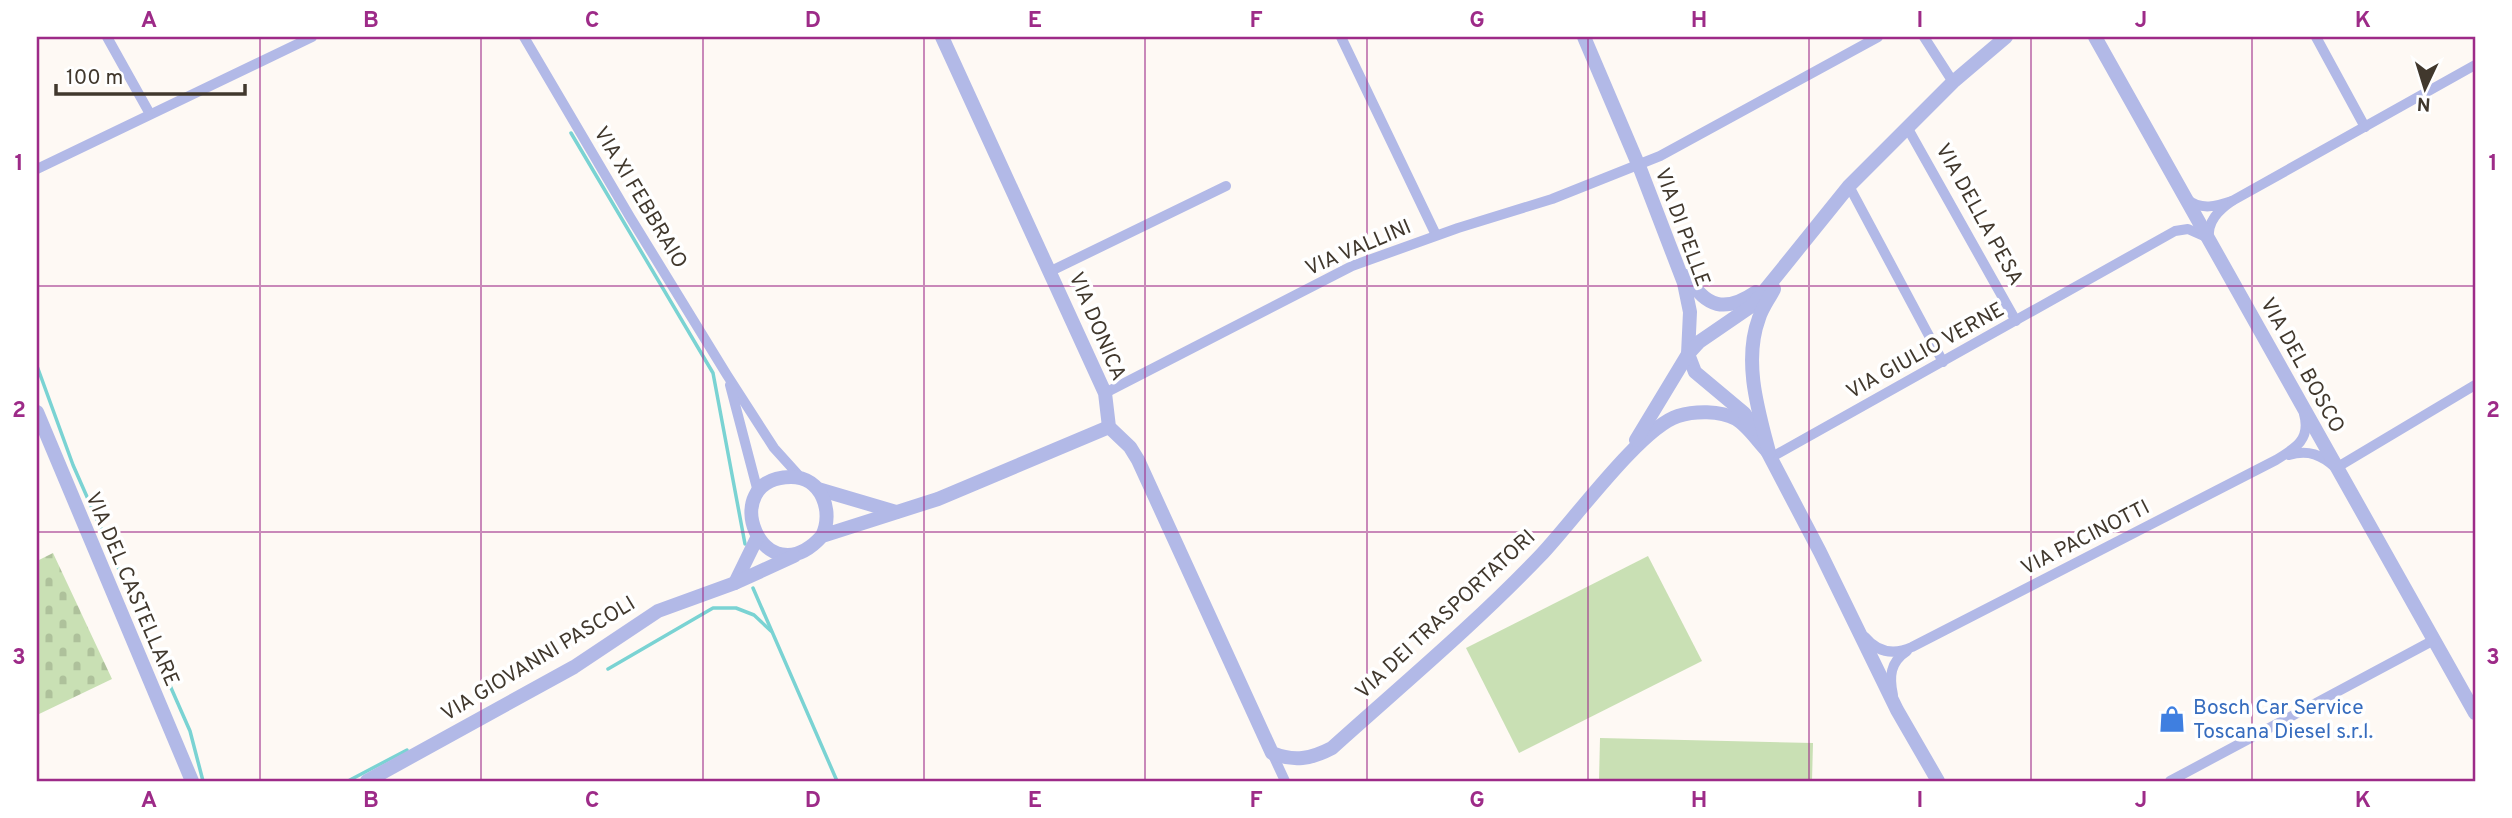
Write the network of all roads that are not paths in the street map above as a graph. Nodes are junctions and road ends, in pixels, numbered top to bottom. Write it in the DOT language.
graph roads {
  1 [pos="107,37"];
  2 [pos="312,37"];
  3 [pos="524,37"];
  4 [pos="942,37"];
  5 [pos="1341,37"];
  6 [pos="1584,37"];
  7 [pos="1878,37"];
  8 [pos="1924,37"];
  9 [pos="2003,37"];
  10 [pos="2095,37"];
  11 [pos="2316,37"];
  12 [pos="2475,65"];
  13 [pos="1953,82"];
  14 [pos="150,114"];
  15 [pos="1907,127"];
  16 [pos="2365,127"];
  17 [pos="1639,166"];
  18 [pos="37,169"];
  19 [pos="1226,186"];
  20 [pos="1849,186"];
  21 [pos="2183,195"];
  22 [pos="2232,201"];
  23 [pos="1436,235"];
  24 [pos="2209,240"];
  25 [pos="1675,255"];
  26 [pos="1786,266"];
  27 [pos="1051,271"];
  28 [pos="2016,321"];
  29 [pos="1688,354"];
  30 [pos="1943,362"];
  31 [pos="727,375"];
  32 [pos="2475,385"];
  33 [pos="1105,393"];
  34 [pos="2303,408"];
  35 [pos="37,412"];
  36 [pos="1109,427"];
  37 [pos="42,444"];
  38 [pos="1770,455"];
  39 [pos="1625,459"];
  40 [pos="2276,460"];
  41 [pos="2336,468"];
  42 [pos="802,479"];
  43 [pos="818,489"];
  44 [pos="758,492"];
  45 [pos="896,512"];
  46 [pos="822,536"];
  47 [pos="757,538"];
  48 [pos="801,553"];
  49 [pos="736,583"];
  50 [pos="1852,617"];
  51 [pos="2434,640"];
  52 [pos="1912,647"];
  53 [pos="1897,710"];
  54 [pos="2475,713"];
  55 [pos="1272,753"];
  56 [pos="192,781"];
  57 [pos="367,781"];
  58 [pos="1285,781"];
  59 [pos="1938,781"];
  60 [pos="2170,781"];
  1 -- 14 [label="street"];
  2 -- 14 [label="street"];
  3 -- 31 [label="street, VIA XI FEBBRAIO"];
  4 -- 27 [label="street, VIA DONICA"];
  5 -- 23 [label="street"];
  6 -- 17 [label="street, VIA DI PELLE"];
  7 -- 17 [label="street, VIA VALLINI"];
  8 -- 13 [label="street"];
  9 -- 13 [label="street"];
  10 -- 21 [label="street, VIA DEL BOSCO"];
  11 -- 16 [label="street"];
  12 -- 16 [label="street"];
  13 -- 15 [label="street"];
  14 -- 18 [label="street"];
  15 -- 20 [label="street"];
  15 -- 28 [label="street, VIA DELLA PESA"];
  16 -- 22 [label="street"];
  17 -- 23 [label="street, VIA VALLINI"];
  17 -- 25 [label="street, VIA DI PELLE"];
  19 -- 27 [label="street"];
  20 -- 26 [label="street"];
  20 -- 30 [label="street"];
  21 -- 22 [label="street"];
  21 -- 24 [label="street, VIA DEL BOSCO"];
  22 -- 24 [label="street"];
  23 -- 33 [label="street, VIA VALLINI"];
  24 -- 28 [label="street, VIA GIULIO VERNE"];
  24 -- 34 [label="street, VIA DEL BOSCO"];
  25 -- 26 [label="street"];
  25 -- 29 [label="street, VIA DI PELLE"];
  26 -- 29 [label="street"];
  26 -- 38 [label="street"];
  27 -- 33 [label="street, VIA DONICA"];
  28 -- 30 [label="street, VIA GIULIO VERNE"];
  29 -- 38 [label="street"];
  29 -- 39 [label="street, VIA DEI TRASPORTATORI"];
  30 -- 38 [label="street, VIA GIULIO VERNE"];
  31 -- 42 [label="street, VIA XI FEBBRAIO"];
  31 -- 44 [label="street, VIA XI FEBBRAIO"];
  32 -- 41 [label="street"];
  33 -- 36 [label="street, VIA DONICA"];
  34 -- 40 [label="street, VIA PACINOTTI"];
  34 -- 41 [label="street, VIA DEL BOSCO"];
  35 -- 37 [label="street, VIA DEL CASTELLARE"];
  36 -- 45 [label="street, VIA GIOVANNI PASCOLI"];
  36 -- 55 [label="street"];
  37 -- 56 [label="street, VIA DEL CASTELLARE"];
  38 -- 39 [label="street, VIA DEI TRASPORTATORI"];
  38 -- 50 [label="street"];
  39 -- 55 [label="street, VIA DEI TRASPORTATORI"];
  40 -- 41 [label="street, VIA PACINOTTI"];
  40 -- 52 [label="street, VIA PACINOTTI"];
  41 -- 51 [label="street, VIA DEL BOSCO"];
  42 -- 43 [label="street"];
  42 -- 44 [label="street"];
  43 -- 45 [label="street"];
  43 -- 46 [label="street"];
  44 -- 47 [label="street"];
  45 -- 46 [label="street, VIA GIOVANNI PASCOLI"];
  46 -- 48 [label="street, VIA GIOVANNI PASCOLI"];
  47 -- 48 [label="street"];
  47 -- 49 [label="street"];
  48 -- 49 [label="street, VIA GIOVANNI PASCOLI"];
  49 -- 57 [label="street, VIA GIOVANNI PASCOLI"];
  50 -- 52 [label="street, VIA PACINOTTI"];
  50 -- 53 [label="street"];
  51 -- 54 [label="street, VIA DEL BOSCO"];
  51 -- 60 [label="street"];
  52 -- 53 [label="street, VIA PACINOTTI"];
  53 -- 59 [label="street"];
  55 -- 58 [label="street"];
}
